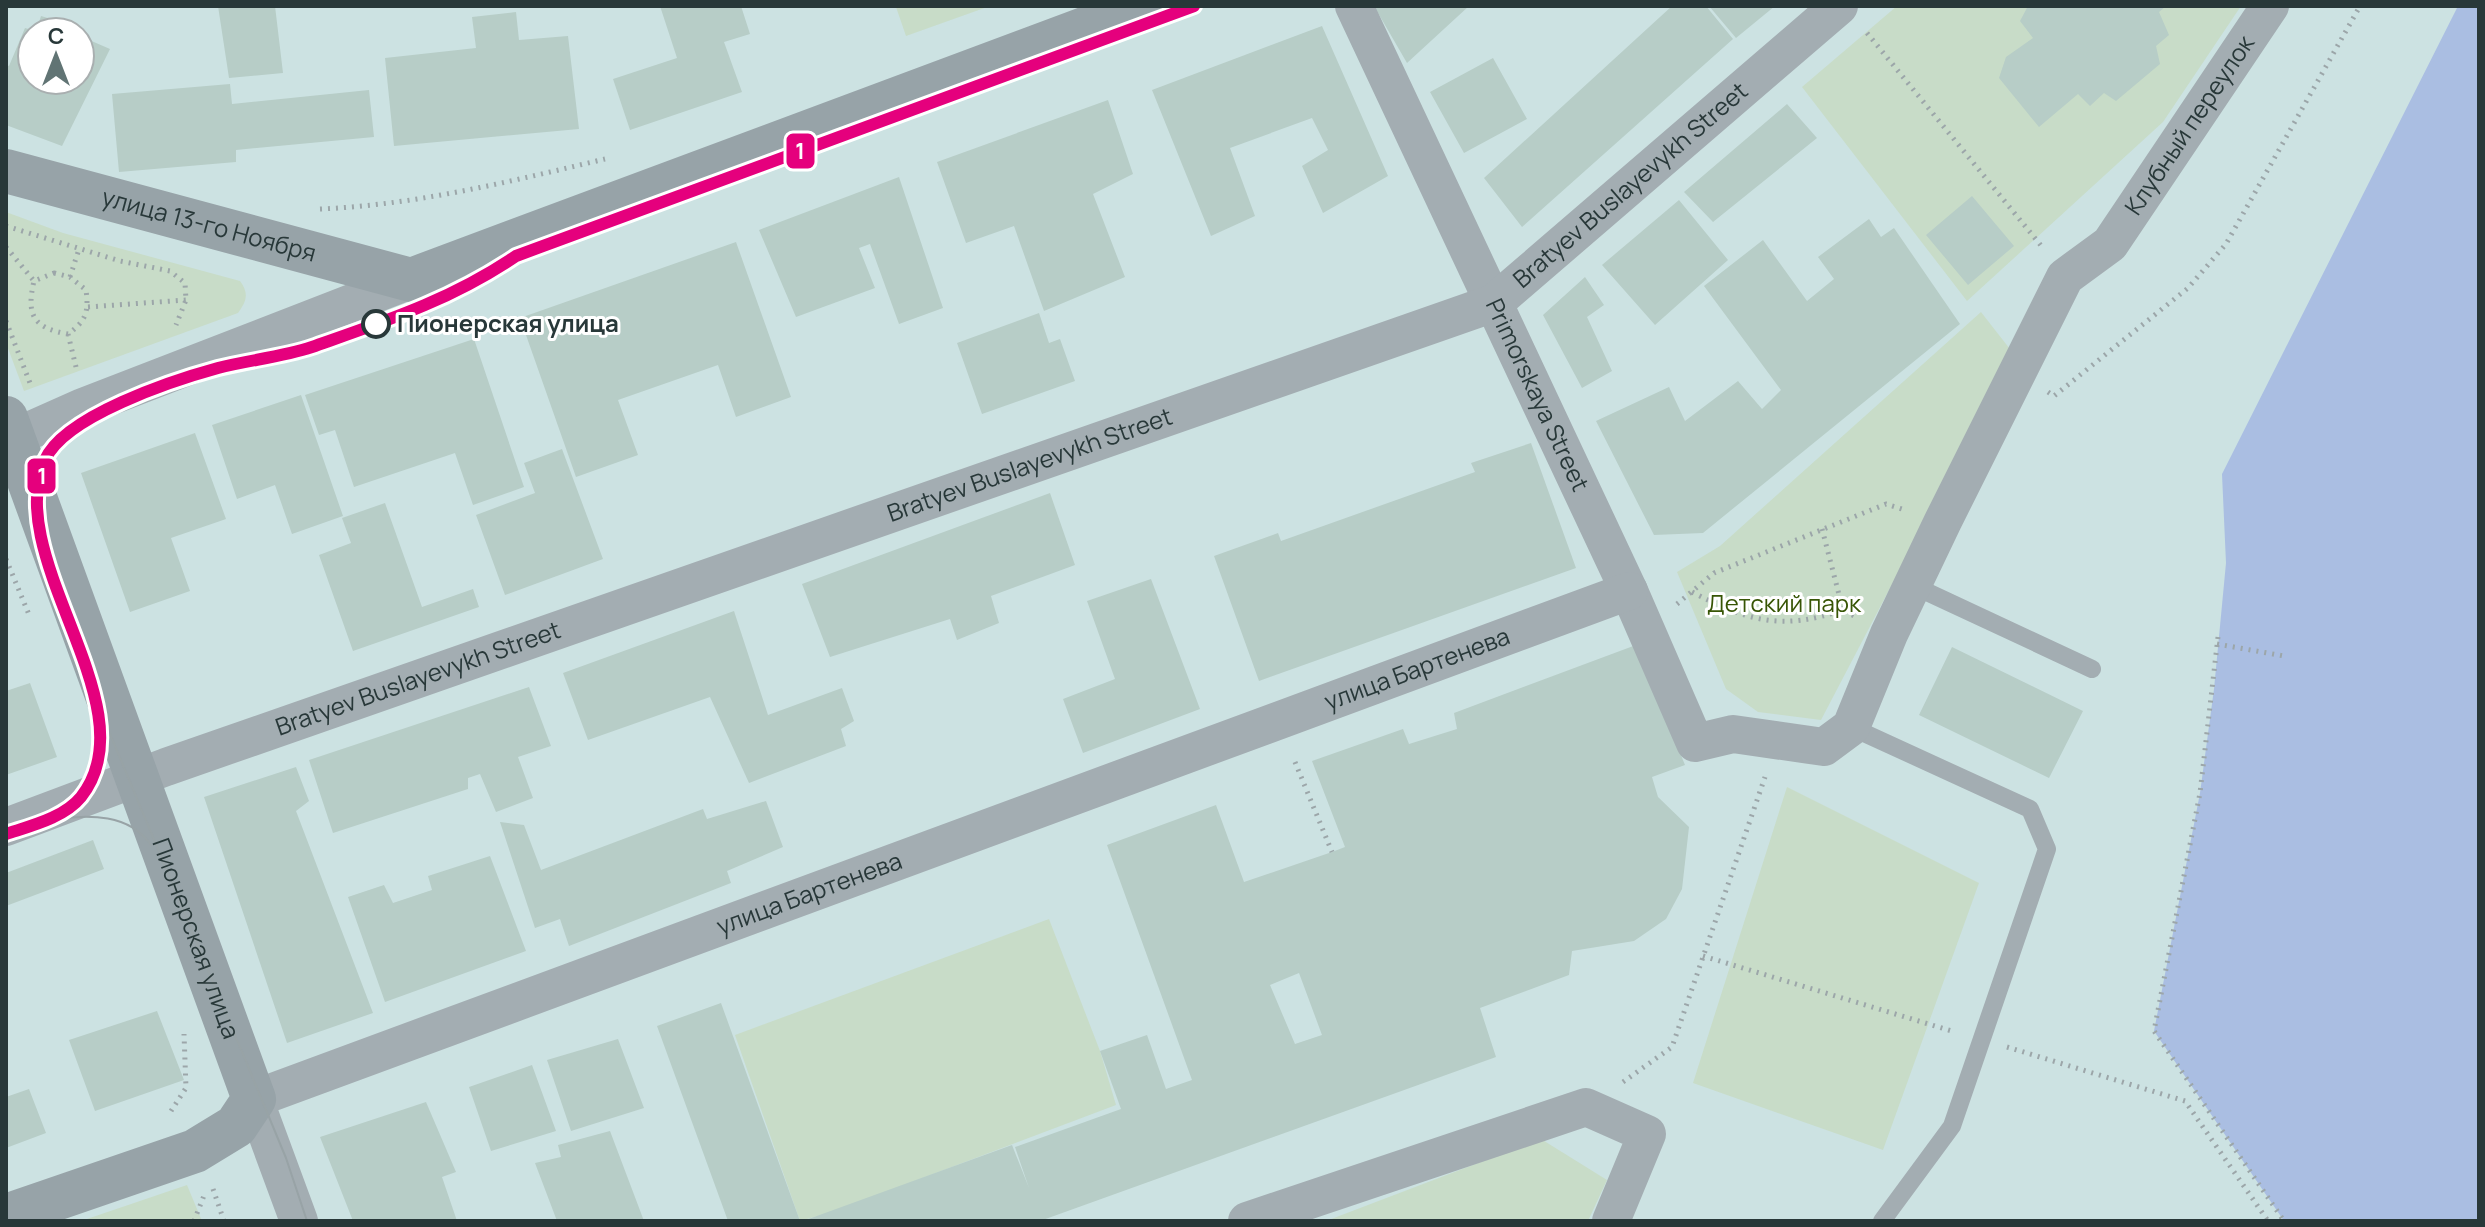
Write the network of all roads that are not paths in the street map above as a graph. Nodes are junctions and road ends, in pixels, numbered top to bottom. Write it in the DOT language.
graph roads {
  1 [pos="1146,6"];
  2 [pos="1354,6"];
  3 [pos="2270,6"];
  4 [pos="1850,16"];
  5 [pos="6,171"];
  6 [pos="411,280"];
  7 [pos="1494,303"];
  8 [pos="8,432"];
  9 [pos="1912,585"];
  10 [pos="1629,591"];
  11 [pos="2092,669"];
  12 [pos="1851,727"];
  13 [pos="137,779"];
  14 [pos="6,827"];
  15 [pos="254,1099"];
  16 [pos="6,1216"];
  17 [pos="299,1221"];
  18 [pos="1247,1221"];
  19 [pos="1611,1221"];
  20 [pos="1882,1221"];
  1 -- 6 [label="street"];
  2 -- 7 [label="street, Primorskaya Street"];
  3 -- 9 [label="street, Клубный переулок"];
  4 -- 7 [label="street, Bratyev Buslayevykh Street"];
  5 -- 6 [label="street, улица 13-го Ноября"];
  6 -- 8 [label="street"];
  7 -- 10 [label="street, Primorskaya Street"];
  7 -- 13 [label="street, Bratyev Buslayevykh Street"];
  8 -- 13 [label="street, Пионерская улица"];
  9 -- 11 [label="lane"];
  9 -- 12 [label="street"];
  10 -- 12 [label="street, Primorskaya Street"];
  10 -- 15 [label="street, улица Бартенева"];
  12 -- 20 [label="lane"];
  13 -- 14 [label="street, Bratyev Buslayevykh Street"];
  13 -- 15 [label="street, Пионерская улица"];
  15 -- 16 [label="street"];
  15 -- 17 [label="street"];
  18 -- 19 [label="street"];
}
